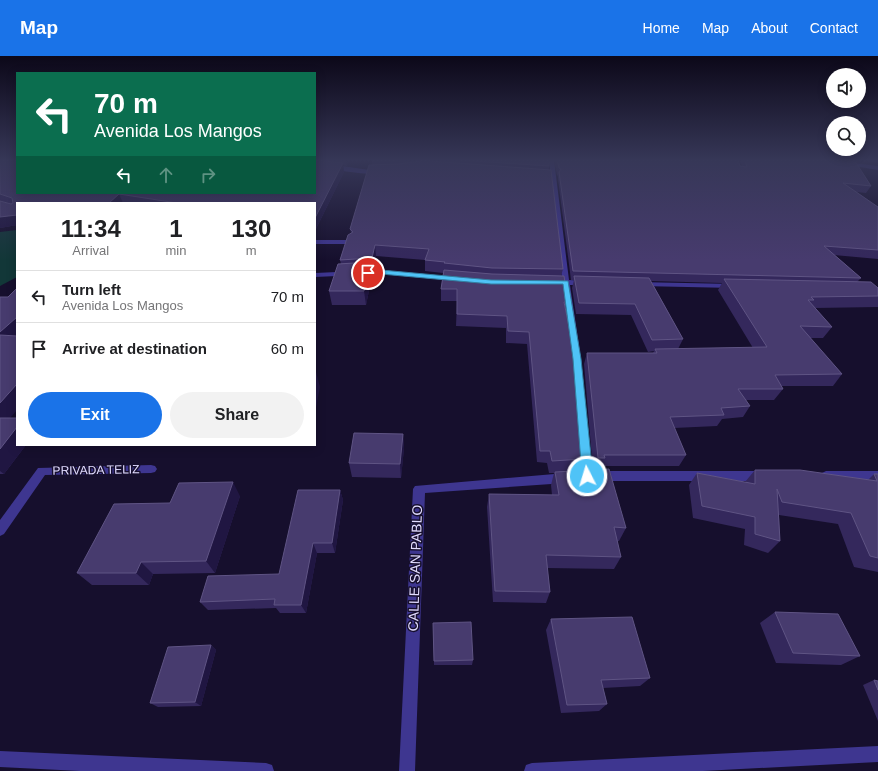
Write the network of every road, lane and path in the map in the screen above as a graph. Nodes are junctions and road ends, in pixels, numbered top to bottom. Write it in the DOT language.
graph roads {
  1 [pos="557,193"];
  2 [pos="316,242"];
  3 [pos="350,242"];
  4 [pos="316,275"];
  5 [pos="467,280"];
  6 [pos="543,282"];
  7 [pos="566,282"];
  8 [pos="597,283"];
  9 [pos="628,284"];
  10 [pos="745,286"];
  11 [pos="151,469"];
  12 [pos="587,476"];
  13 [pos="776,476"];
  14 [pos="815,476"];
  15 [pos="878,476"];
  16 [pos="0,530"];
  17 [pos="878,754"];
  18 [pos="0,759"];
  19 [pos="266,771"];
  20 [pos="407,771"];
  21 [pos="532,771"];
  1 -- 7 [label="street"];
  2 -- 3 [label="street"];
  4 -- 5 [label="street"];
  6 -- 7 [label="street"];
  7 -- 8 [label="street"];
  7 -- 12 [label="street"];
  9 -- 10 [label="street"];
  11 -- 16 [label="street, PRIVADA TELIZ"];
  12 -- 13 [label="street, CALLE SAN PABLO"];
  12 -- 20 [label="street, CALLE SAN PABLO"];
  14 -- 15 [label="street"];
  17 -- 21 [label="street"];
  18 -- 19 [label="street"];
}
